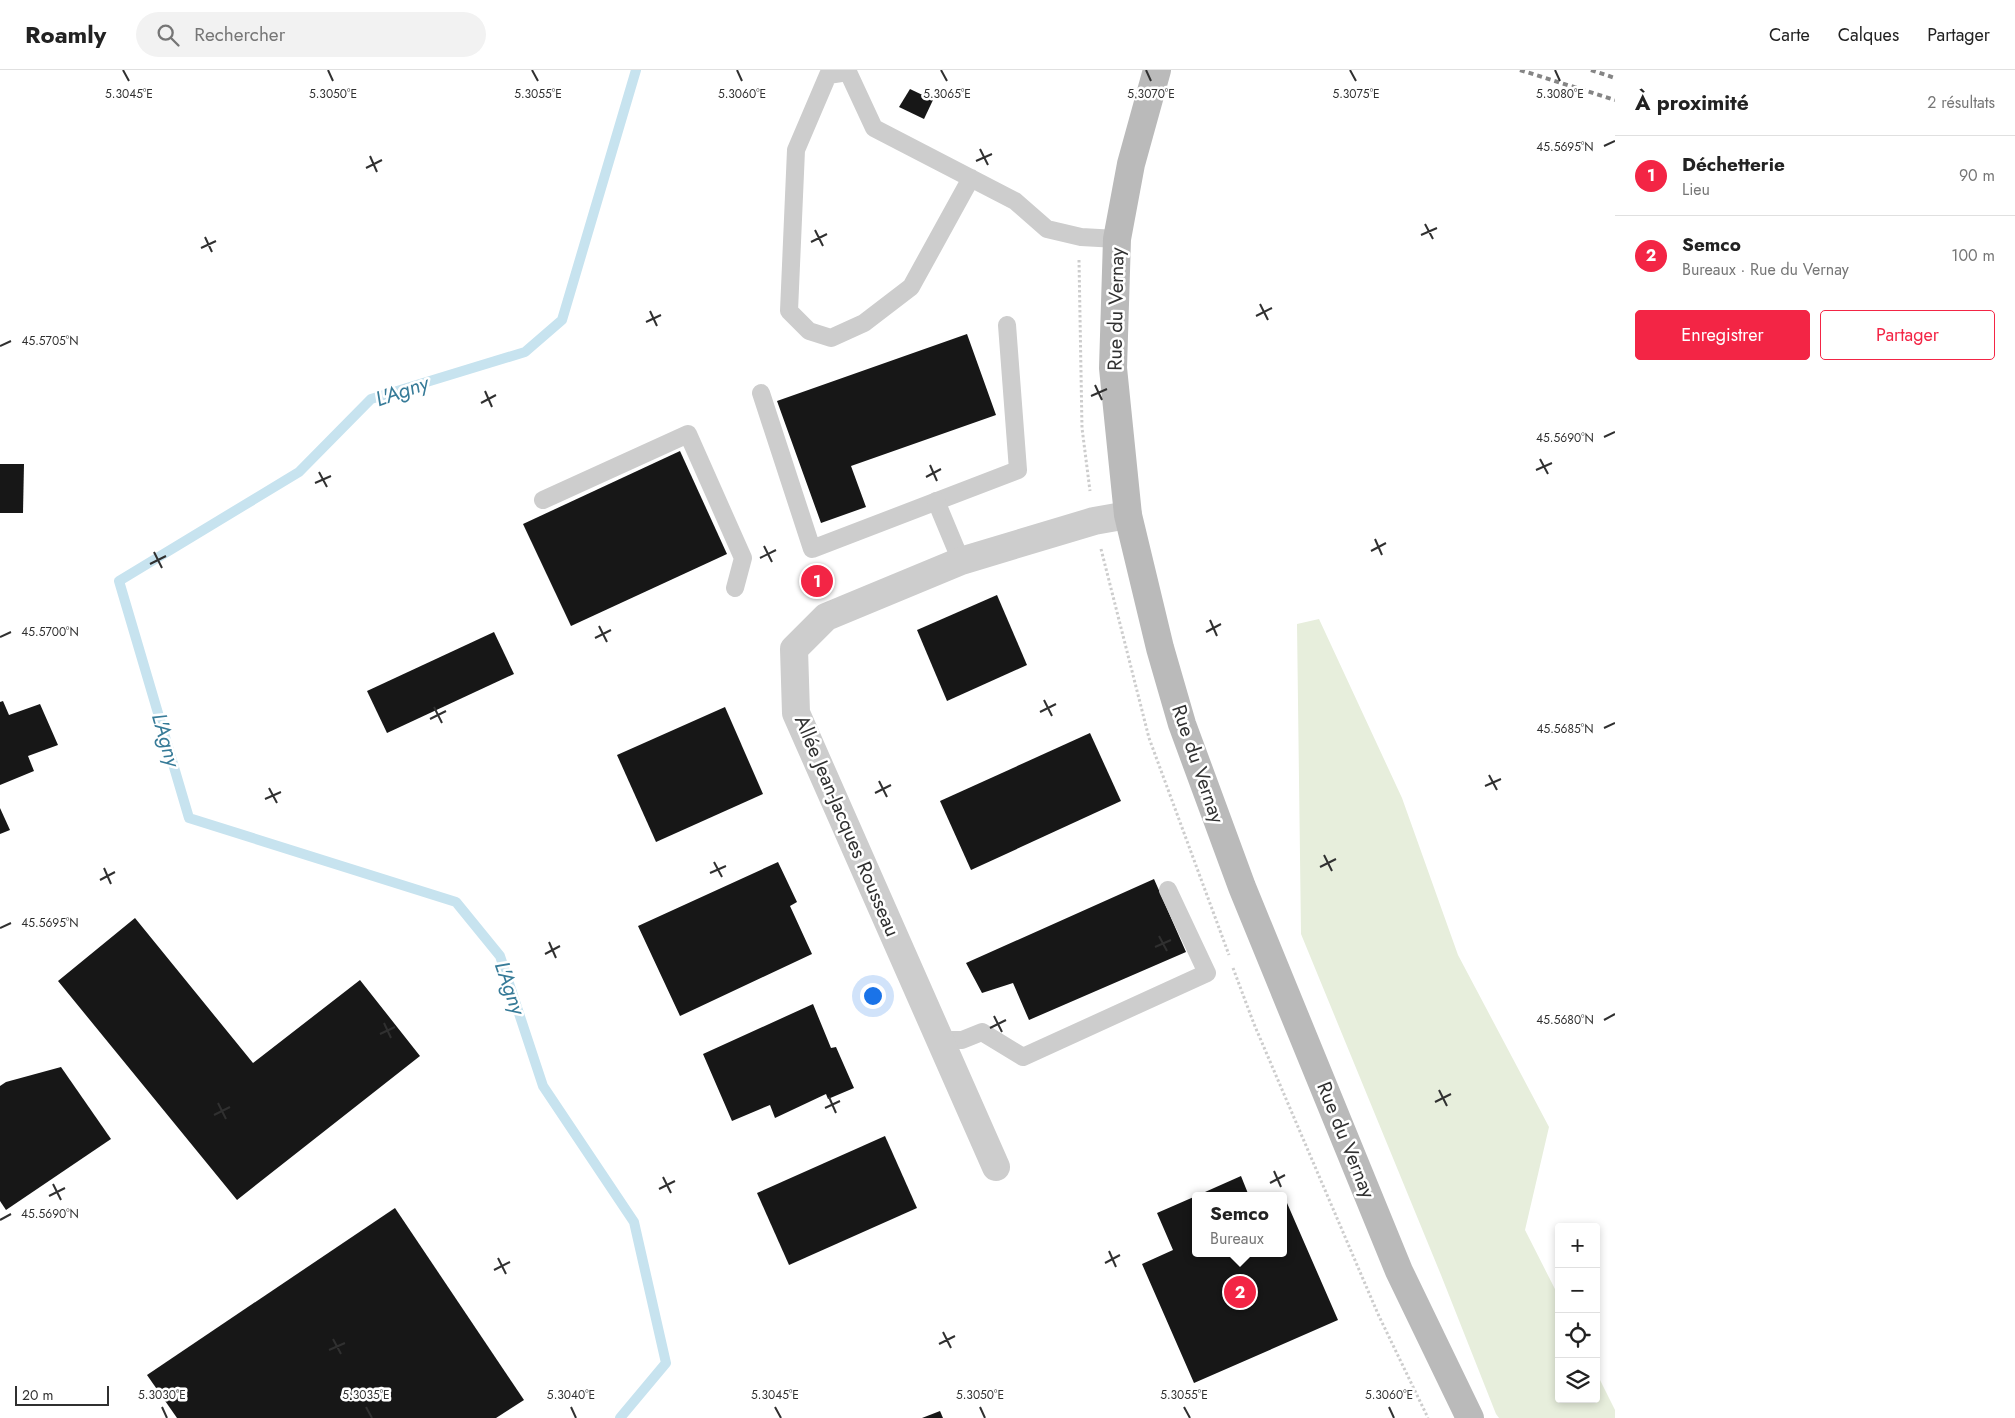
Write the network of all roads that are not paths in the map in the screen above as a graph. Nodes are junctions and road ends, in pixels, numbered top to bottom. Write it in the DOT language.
graph roads {
  1 [pos="1157,70"];
  2 [pos="971,178"];
  3 [pos="1117,239"];
  4 [pos="1007,325"];
  5 [pos="761,394"];
  6 [pos="543,500"];
  7 [pos="936,502"];
  8 [pos="1128,514"];
  9 [pos="961,561"];
  10 [pos="734,588"];
  11 [pos="1168,890"];
  12 [pos="940,1040"];
  13 [pos="996,1167"];
  14 [pos="1470,1418"];
  1 -- 3 [label="street, Rue du Vernay"];
  2 -- 2 [label="lane"];
  2 -- 3 [label="lane"];
  3 -- 8 [label="street, Rue du Vernay"];
  4 -- 7 [label="lane"];
  5 -- 7 [label="lane"];
  6 -- 10 [label="lane"];
  7 -- 9 [label="lane"];
  8 -- 9 [label="street, Allée Jean-Jacques Rousseau"];
  8 -- 14 [label="street, Rue du Vernay"];
  9 -- 12 [label="street, Allée Jean-Jacques Rousseau"];
  11 -- 12 [label="lane"];
  12 -- 13 [label="street, Allée Jean-Jacques Rousseau"];
}
